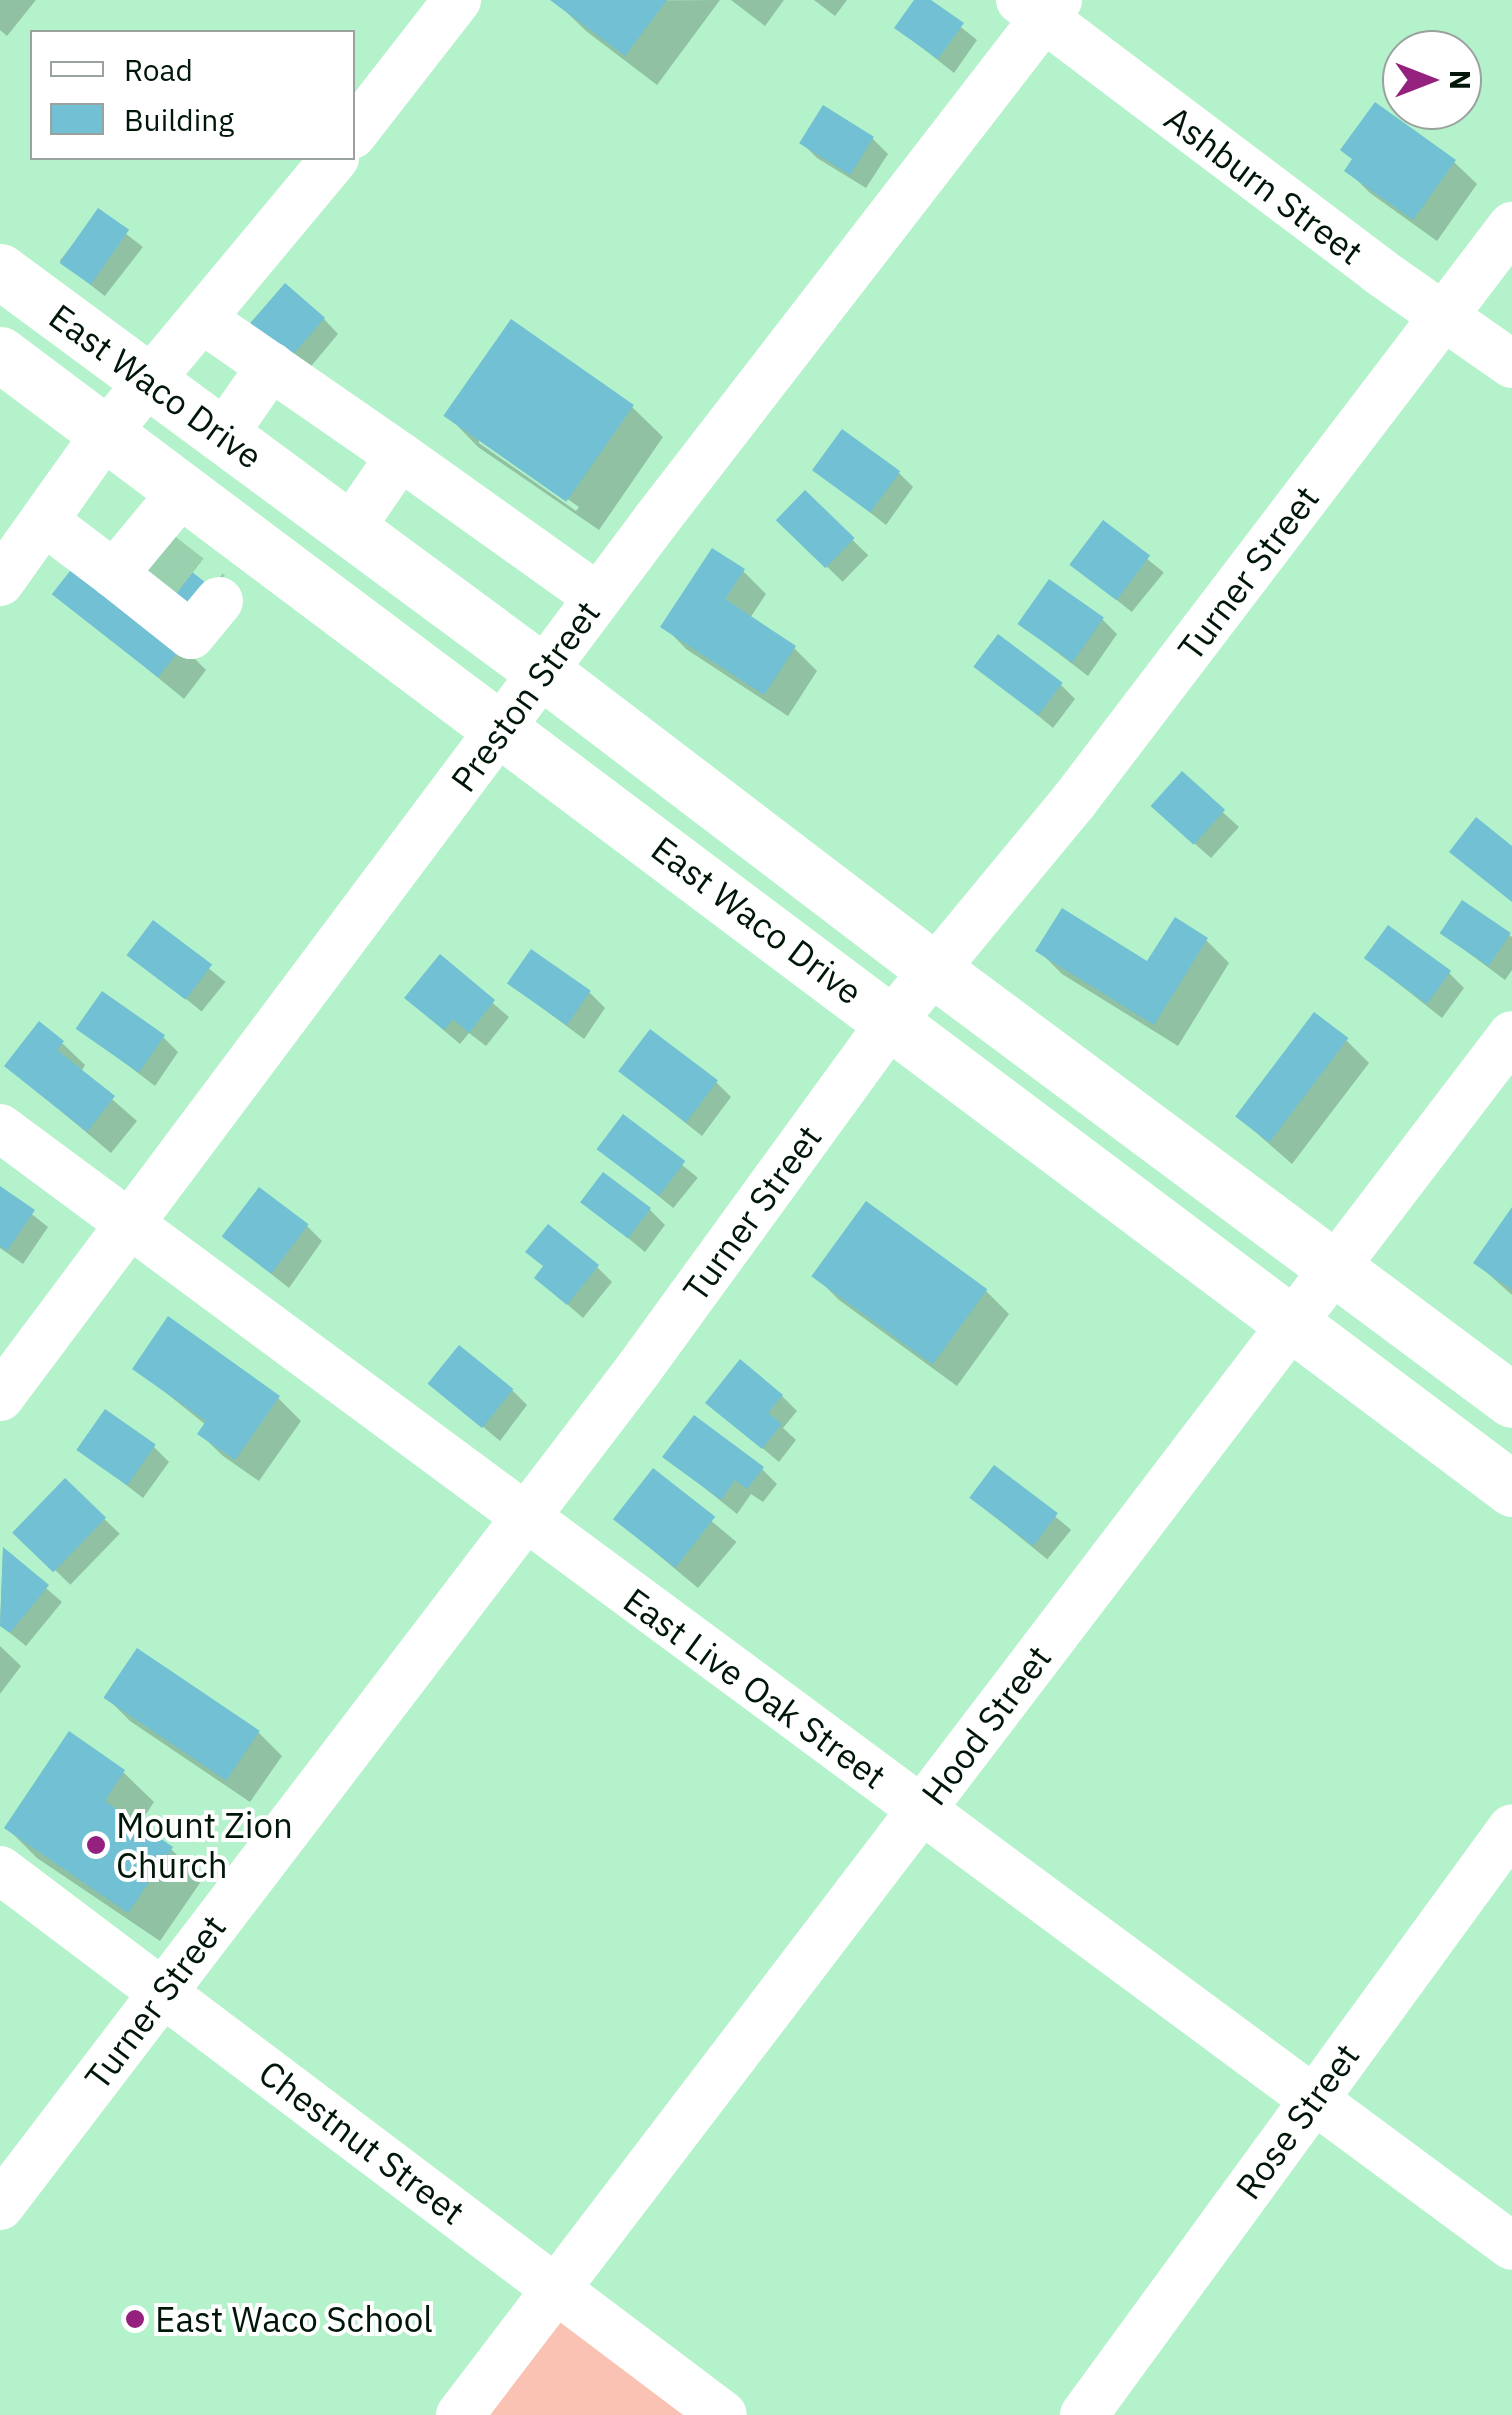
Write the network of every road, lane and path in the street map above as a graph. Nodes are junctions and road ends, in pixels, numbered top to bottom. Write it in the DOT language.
graph roads {
  1 [pos="457,0"];
  2 [pos="1041,6"];
  3 [pos="355,131"];
  4 [pos="333,160"];
  5 [pos="1512,226"];
  6 [pos="0,271"];
  7 [pos="1443,318"];
  8 [pos="202,319"];
  9 [pos="0,354"];
  10 [pos="1512,364"];
  11 [pos="271,366"];
  12 [pos="149,381"];
  13 [pos="106,433"];
  14 [pos="223,436"];
  15 [pos="400,456"];
  16 [pos="183,491"];
  17 [pos="44,521"];
  18 [pos="350,529"];
  19 [pos="263,552"];
  20 [pos="136,554"];
  21 [pos="0,582"];
  22 [pos="598,597"];
  23 [pos="542,671"];
  24 [pos="501,729"];
  25 [pos="934,970"];
  26 [pos="892,1021"];
  27 [pos="1512,1035"];
  28 [pos="0,1128"];
  29 [pos="131,1226"];
  30 [pos="1335,1267"];
  31 [pos="1293,1321"];
  32 [pos="0,1397"];
  33 [pos="1512,1400"];
  34 [pos="1512,1489"];
  35 [pos="525,1518"];
  36 [pos="922,1810"];
  37 [pos="1512,1828"];
  38 [pos="0,1870"];
  39 [pos="163,1992"];
  40 [pos="1313,2099"];
  41 [pos="0,2206"];
  42 [pos="1512,2246"];
  43 [pos="556,2289"];
  44 [pos="460,2415"];
  45 [pos="723,2415"];
  46 [pos="1084,2415"];
  1 -- 3 [label="street"];
  2 -- 7 [label="street, Ashburn Street"];
  2 -- 22 [label="street, Preston Street"];
  4 -- 8 [label="street"];
  5 -- 7 [label="street, Turner Street"];
  6 -- 12 [label="main road, East Waco Drive"];
  7 -- 10 [label="street, Ashburn Street"];
  7 -- 25 [label="street, Turner Street"];
  8 -- 11 [label="street"];
  8 -- 12 [label="street"];
  9 -- 13 [label="main road, East Waco Drive"];
  11 -- 14 [label="street"];
  11 -- 15 [label="street"];
  12 -- 13 [label="street"];
  12 -- 14 [label="main road, East Waco Drive"];
  13 -- 16 [label="main road, East Waco Drive"];
  13 -- 17 [label="street"];
  14 -- 18 [label="main road, East Waco Drive"];
  15 -- 18 [label="street"];
  15 -- 22 [label="street"];
  16 -- 19 [label="main road, East Waco Drive"];
  16 -- 20 [label="street"];
  17 -- 20 [label="street"];
  17 -- 21 [label="street"];
  18 -- 23 [label="main road, East Waco Drive"];
  19 -- 20 [label="street"];
  19 -- 24 [label="main road, East Waco Drive"];
  22 -- 23 [label="street, Preston Street"];
  23 -- 24 [label="street, Preston Street"];
  23 -- 25 [label="main road, East Waco Drive"];
  24 -- 26 [label="main road, East Waco Drive"];
  24 -- 29 [label="street, Preston Street"];
  25 -- 26 [label="street, Turner Street"];
  25 -- 30 [label="main road, East Waco Drive"];
  26 -- 31 [label="main road, East Waco Drive"];
  26 -- 35 [label="street, Turner Street"];
  27 -- 30 [label="street, Hood Street"];
  28 -- 29 [label="street, East Live Oak Street"];
  29 -- 32 [label="street, Preston Street"];
  29 -- 35 [label="street, East Live Oak Street"];
  30 -- 31 [label="street, Hood Street"];
  30 -- 33 [label="main road, East Waco Drive"];
  31 -- 34 [label="main road, East Waco Drive"];
  31 -- 36 [label="street, Hood Street"];
  35 -- 36 [label="street, East Live Oak Street"];
  35 -- 39 [label="street, Turner Street"];
  36 -- 40 [label="street, East Live Oak Street"];
  36 -- 43 [label="street, Hood Street"];
  37 -- 40 [label="street, Rose Street"];
  38 -- 39 [label="street, Chestnut Street"];
  39 -- 41 [label="street, Turner Street"];
  39 -- 43 [label="street, Chestnut Street"];
  40 -- 42 [label="street, East Live Oak Street"];
  40 -- 46 [label="street, Rose Street"];
  43 -- 44 [label="street, Hood Street"];
  43 -- 45 [label="street, Chestnut Street"];
}
